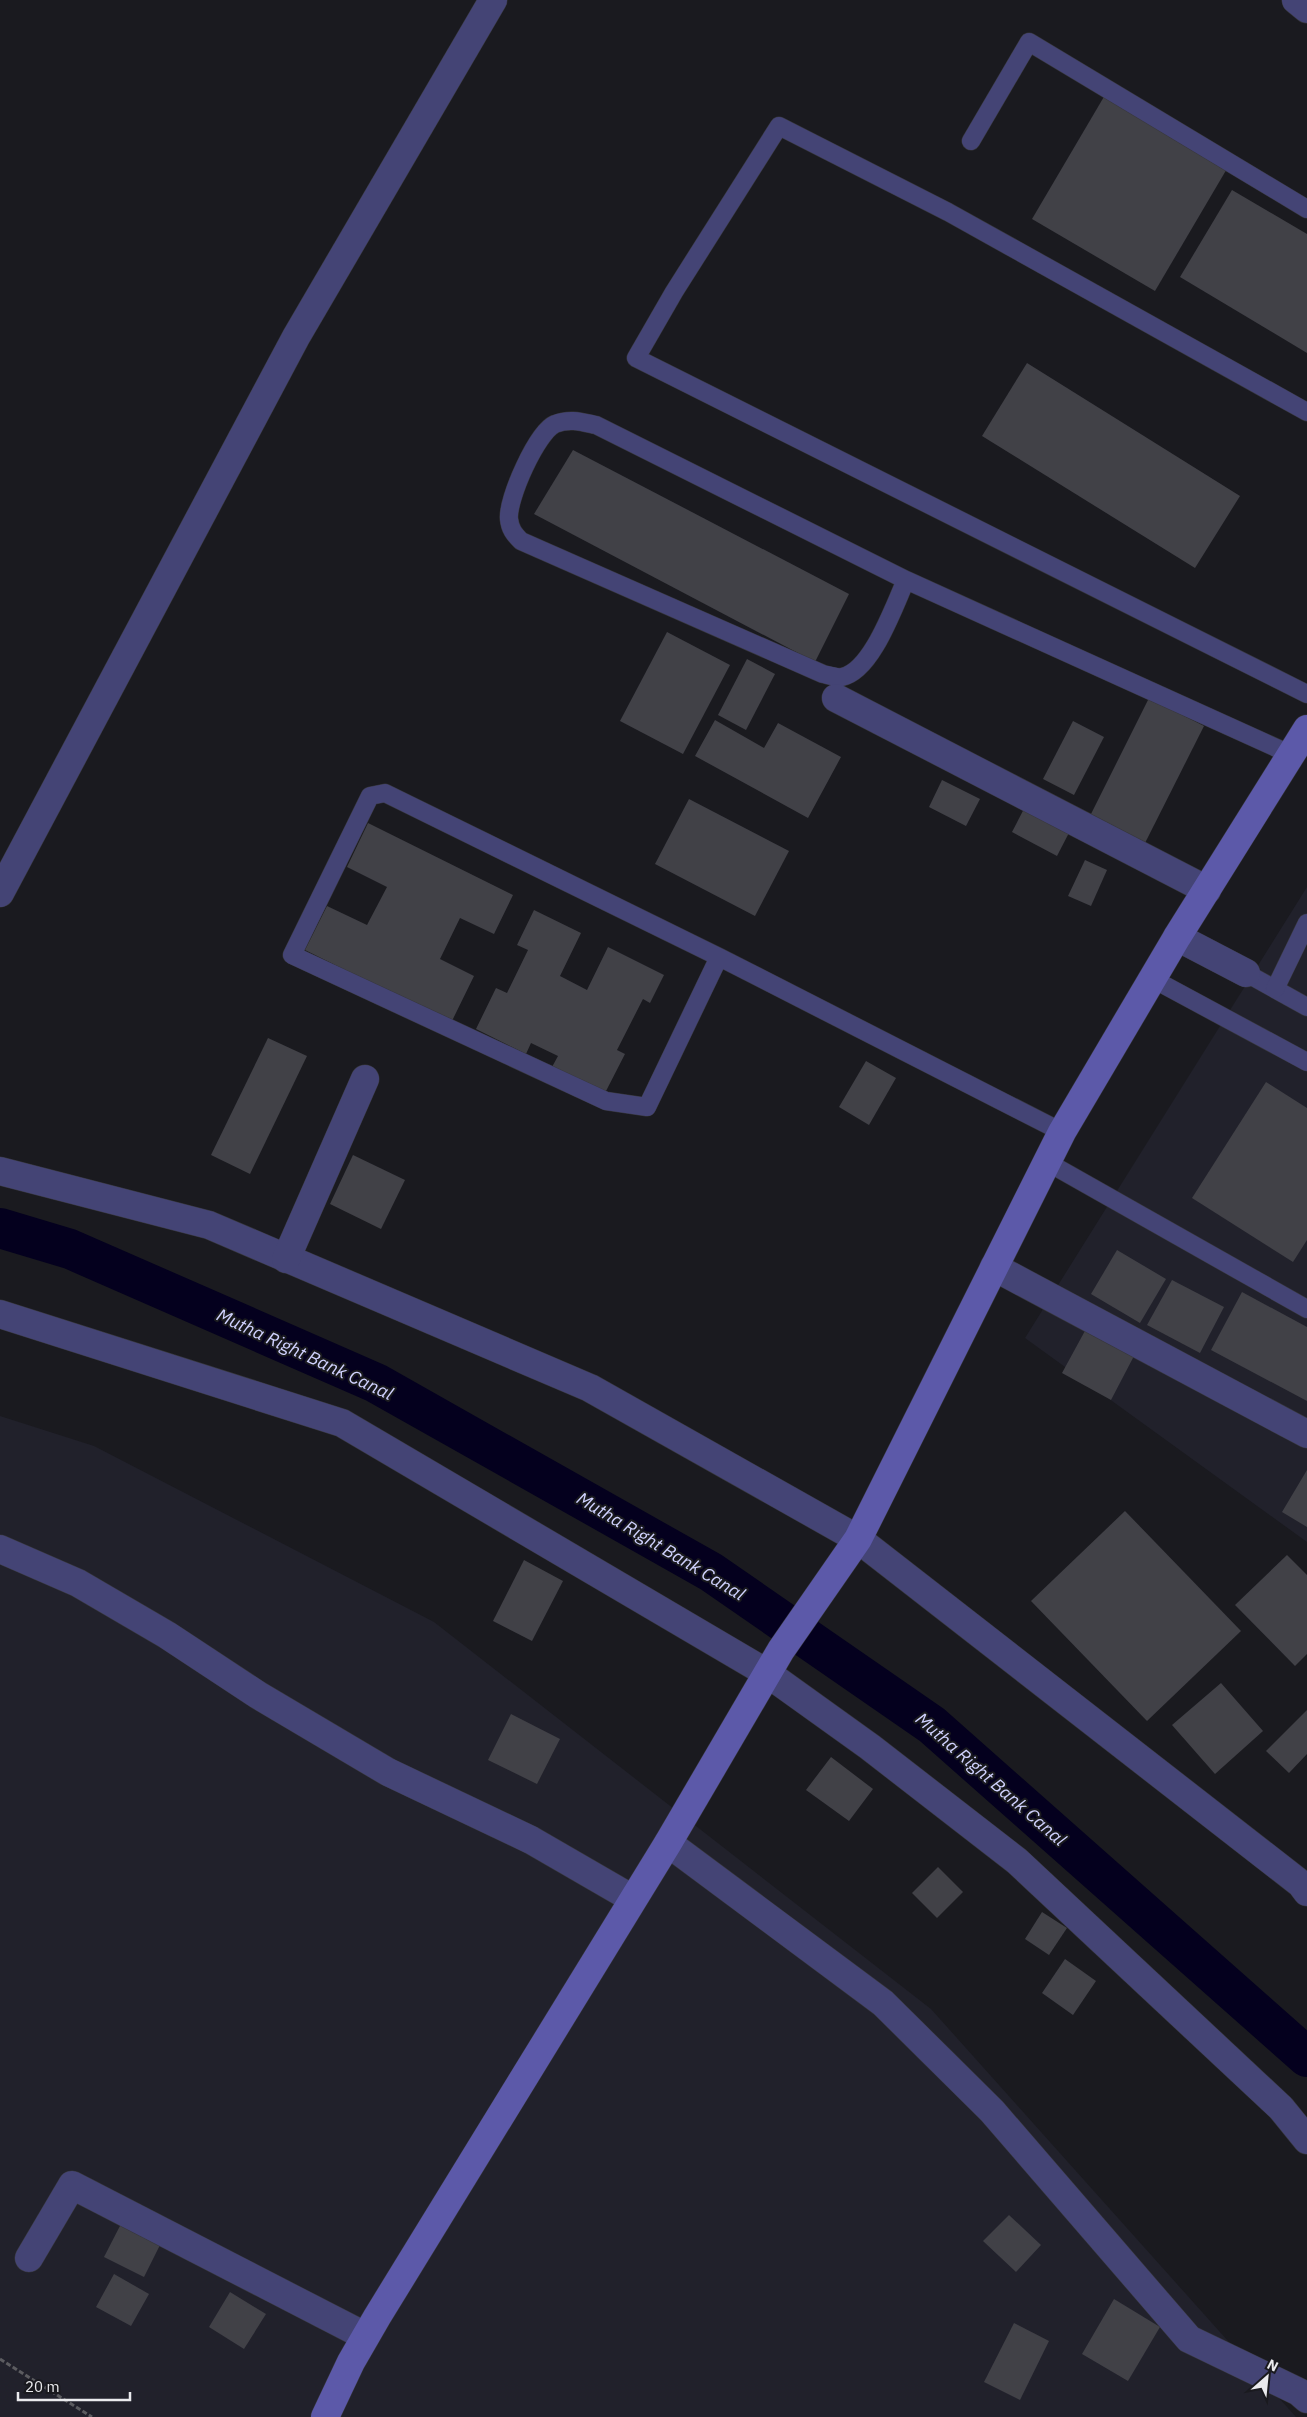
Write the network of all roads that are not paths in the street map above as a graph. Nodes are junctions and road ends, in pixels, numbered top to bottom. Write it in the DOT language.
graph roads {
  1 [pos="493,0"];
  2 [pos="1296,0"];
  3 [pos="1307,9"];
  4 [pos="971,141"];
  5 [pos="1307,209"];
  6 [pos="1307,412"];
  7 [pos="906,580"];
  8 [pos="1307,694"];
  9 [pos="836,698"];
  10 [pos="1307,729"];
  11 [pos="1292,755"];
  12 [pos="1207,890"];
  13 [pos="0,893"];
  14 [pos="1307,923"];
  15 [pos="1177,937"];
  16 [pos="719,957"];
  17 [pos="1246,973"];
  18 [pos="1152,979"];
  19 [pos="1276,989"];
  20 [pos="1307,1007"];
  21 [pos="1307,1062"];
  22 [pos="365,1079"];
  23 [pos="1062,1132"];
  24 [pos="1047,1162"];
  25 [pos="0,1171"];
  26 [pos="286,1258"];
  27 [pos="994,1267"];
  28 [pos="1307,1309"];
  29 [pos="0,1314"];
  30 [pos="1307,1434"];
  31 [pos="858,1539"];
  32 [pos="0,1549"];
  33 [pos="767,1673"];
  34 [pos="668,1843"];
  35 [pos="1307,1892"];
  36 [pos="633,1899"];
  37 [pos="1307,2140"];
  38 [pos="29,2258"];
  39 [pos="365,2336"];
  40 [pos="1307,2398"];
  41 [pos="325,2417"];
  1 -- 13 [label="street"];
  2 -- 3 [label="street"];
  4 -- 5 [label="lane"];
  6 -- 8 [label="lane"];
  7 -- 7 [label="lane"];
  7 -- 11 [label="lane"];
  9 -- 12 [label="street"];
  10 -- 11 [label="street"];
  11 -- 12 [label="street"];
  12 -- 15 [label="street"];
  14 -- 19 [label="lane"];
  15 -- 17 [label="street"];
  15 -- 18 [label="street"];
  16 -- 16 [label="lane"];
  16 -- 23 [label="lane"];
  17 -- 19 [label="lane"];
  18 -- 21 [label="lane"];
  18 -- 23 [label="street"];
  19 -- 20 [label="lane"];
  22 -- 26 [label="street"];
  23 -- 24 [label="street"];
  24 -- 27 [label="street"];
  24 -- 28 [label="lane"];
  25 -- 26 [label="street"];
  26 -- 31 [label="street"];
  27 -- 30 [label="street"];
  27 -- 31 [label="street"];
  29 -- 33 [label="street"];
  31 -- 33 [label="street"];
  31 -- 35 [label="street"];
  32 -- 36 [label="street"];
  33 -- 34 [label="street"];
  33 -- 37 [label="street"];
  34 -- 36 [label="street"];
  34 -- 40 [label="street"];
  36 -- 39 [label="street"];
  38 -- 39 [label="street"];
  39 -- 41 [label="street"];
}
